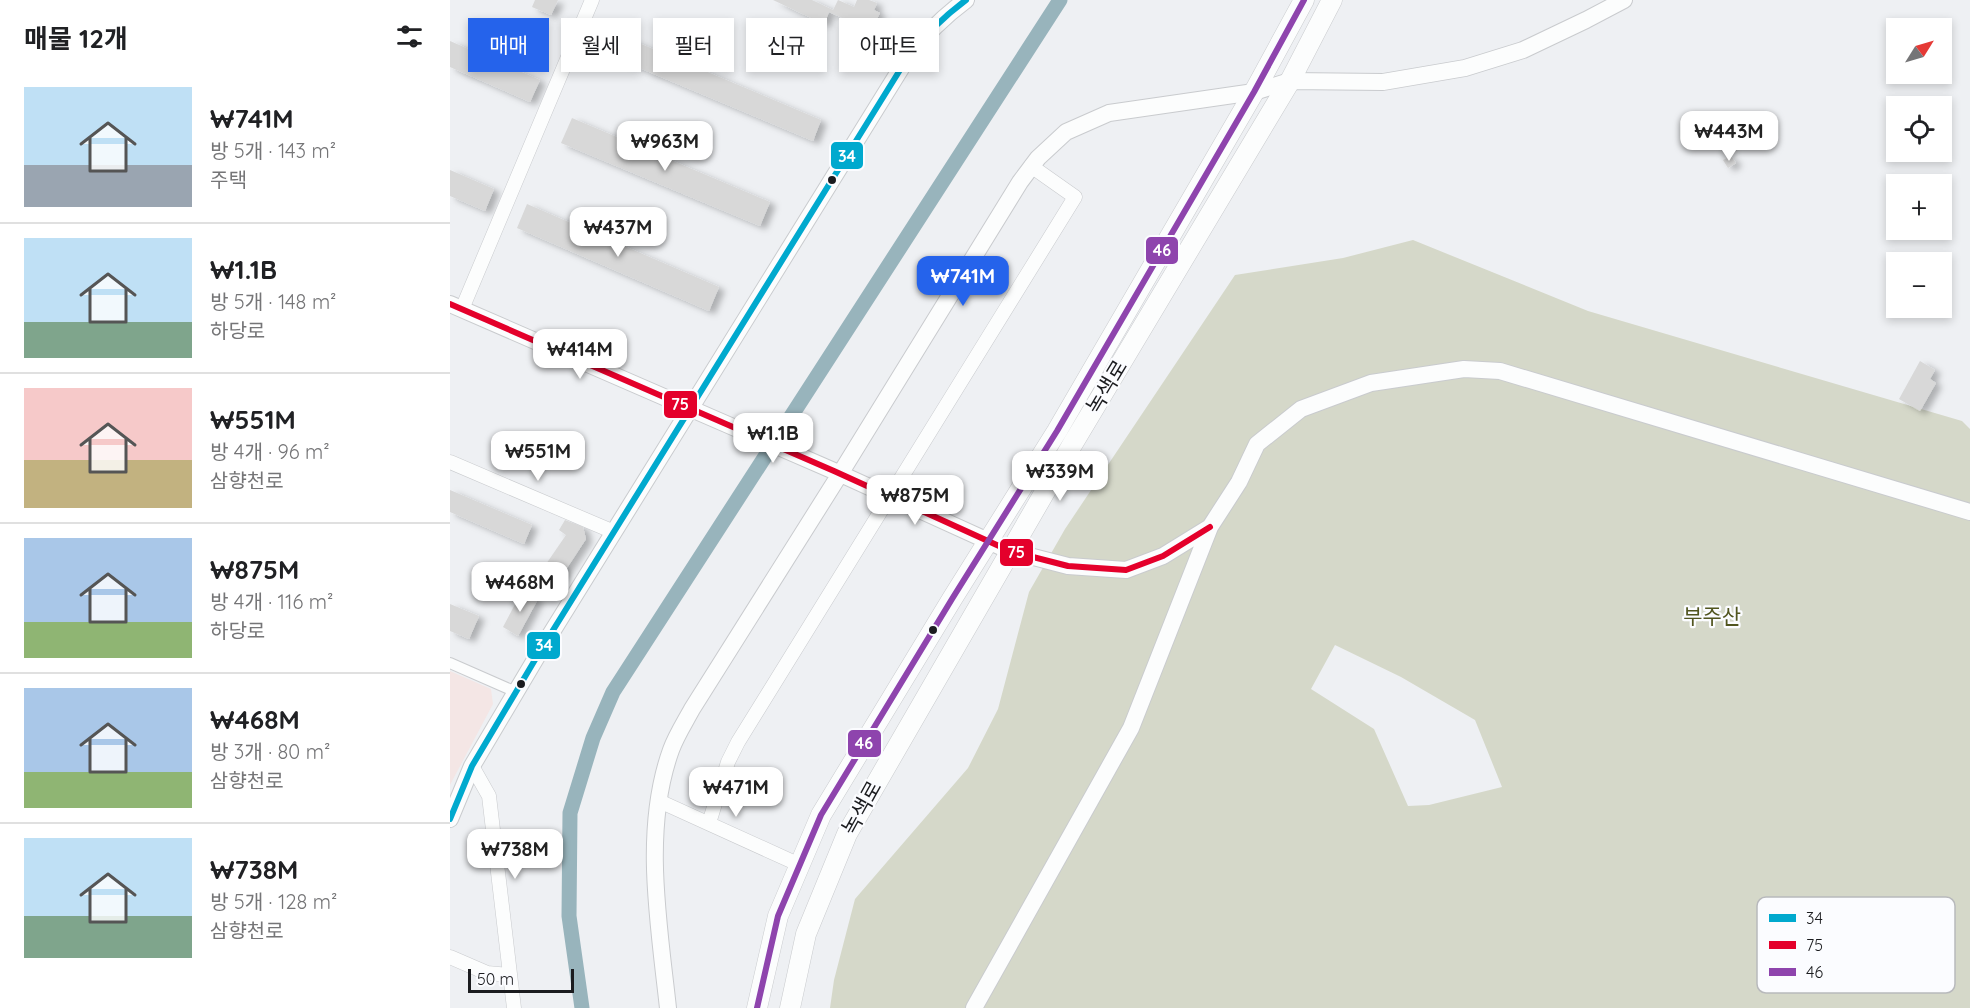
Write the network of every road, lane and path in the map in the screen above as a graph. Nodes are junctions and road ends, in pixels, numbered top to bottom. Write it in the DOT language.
graph roads {
  1 [pos="592,0"];
  2 [pos="966,0"];
  3 [pos="1304,0"];
  4 [pos="1332,0"];
  5 [pos="1624,0"];
  6 [pos="1290,81"];
  7 [pos="1254,92"];
  8 [pos="1031,166"];
  9 [pos="456,306"];
  10 [pos="691,410"];
  11 [pos="450,462"];
  12 [pos="837,473"];
  13 [pos="891,496"];
  14 [pos="1970,512"];
  15 [pos="1210,527"];
  16 [pos="614,532"];
  17 [pos="989,540"];
  18 [pos="1010,551"];
  19 [pos="450,663"];
  20 [pos="516,692"];
  21 [pos="472,766"];
  22 [pos="659,801"];
  23 [pos="450,819"];
  24 [pos="709,823"];
  25 [pos="800,865"];
  26 [pos="450,957"];
  27 [pos="510,975"];
  28 [pos="514,1008"];
  29 [pos="668,1008"];
  30 [pos="757,1008"];
  31 [pos="790,1008"];
  32 [pos="974,1008"];
  1 -- 9 [label="street"];
  2 -- 10 [label="street"];
  3 -- 7 [label="main road, 녹색로"];
  4 -- 6 [label="main road, 녹색로"];
  5 -- 6 [label="street"];
  6 -- 7 [label="street"];
  6 -- 18 [label="main road, 녹색로"];
  7 -- 8 [label="street"];
  7 -- 17 [label="main road, 녹색로"];
  8 -- 12 [label="street"];
  8 -- 13 [label="street"];
  9 -- 10 [label="street"];
  10 -- 12 [label="street"];
  10 -- 16 [label="street"];
  11 -- 16 [label="street"];
  12 -- 13 [label="street"];
  12 -- 22 [label="street"];
  13 -- 17 [label="street"];
  13 -- 24 [label="street"];
  14 -- 15 [label="street"];
  15 -- 18 [label="street"];
  15 -- 32 [label="street"];
  16 -- 20 [label="street"];
  17 -- 18 [label="street"];
  17 -- 25 [label="main road, 녹색로"];
  18 -- 31 [label="main road, 녹색로"];
  19 -- 20 [label="street"];
  20 -- 21 [label="street"];
  21 -- 23 [label="street"];
  21 -- 27 [label="street"];
  22 -- 24 [label="street"];
  22 -- 29 [label="street"];
  24 -- 25 [label="street"];
  25 -- 30 [label="main road, 녹색로"];
  26 -- 27 [label="street"];
  27 -- 28 [label="street"];
}
